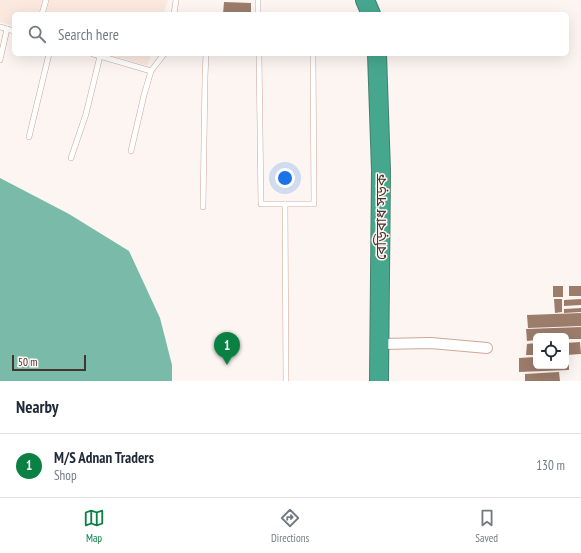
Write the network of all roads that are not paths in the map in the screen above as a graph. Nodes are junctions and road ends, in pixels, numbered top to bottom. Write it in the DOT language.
graph roads {
  1 [pos="46,0"];
  2 [pos="176,0"];
  3 [pos="258,0"];
  4 [pos="365,0"];
  5 [pos="375,0"];
  6 [pos="43,12"];
  7 [pos="174,12"];
  8 [pos="258,12"];
  9 [pos="370,12"];
  10 [pos="376,12"];
  11 [pos="0,27"];
  12 [pos="7,29"];
  13 [pos="12,30"];
  14 [pos="49,56"];
  15 [pos="100,56"];
  16 [pos="162,56"];
  17 [pos="206,56"];
  18 [pos="259,56"];
  19 [pos="313,56"];
  20 [pos="377,56"];
  21 [pos="0,60"];
  22 [pos="151,71"];
  23 [pos="29,137"];
  24 [pos="131,151"];
  25 [pos="72,158"];
  26 [pos="285,204"];
  27 [pos="203,207"];
  28 [pos="380,344"];
  29 [pos="487,348"];
  30 [pos="286,381"];
  31 [pos="379,381"];
  1 -- 6 [label="lane"];
  2 -- 7 [label="lane"];
  3 -- 8 [label="lane"];
  4 -- 9 [label="highway"];
  5 -- 10 [label="highway"];
  11 -- 12 [label="lane"];
  12 -- 13 [label="lane"];
  12 -- 21 [label="lane"];
  14 -- 23 [label="lane"];
  15 -- 22 [label="lane"];
  15 -- 25 [label="lane"];
  16 -- 22 [label="lane"];
  17 -- 27 [label="lane"];
  18 -- 26 [label="lane"];
  19 -- 26 [label="lane"];
  20 -- 28 [label="highway, বেড়িবাধ সড়ক"];
  22 -- 24 [label="lane"];
  26 -- 30 [label="lane"];
  28 -- 29 [label="street"];
  28 -- 31 [label="highway, বেড়িবাধ সড়ক"];
}
